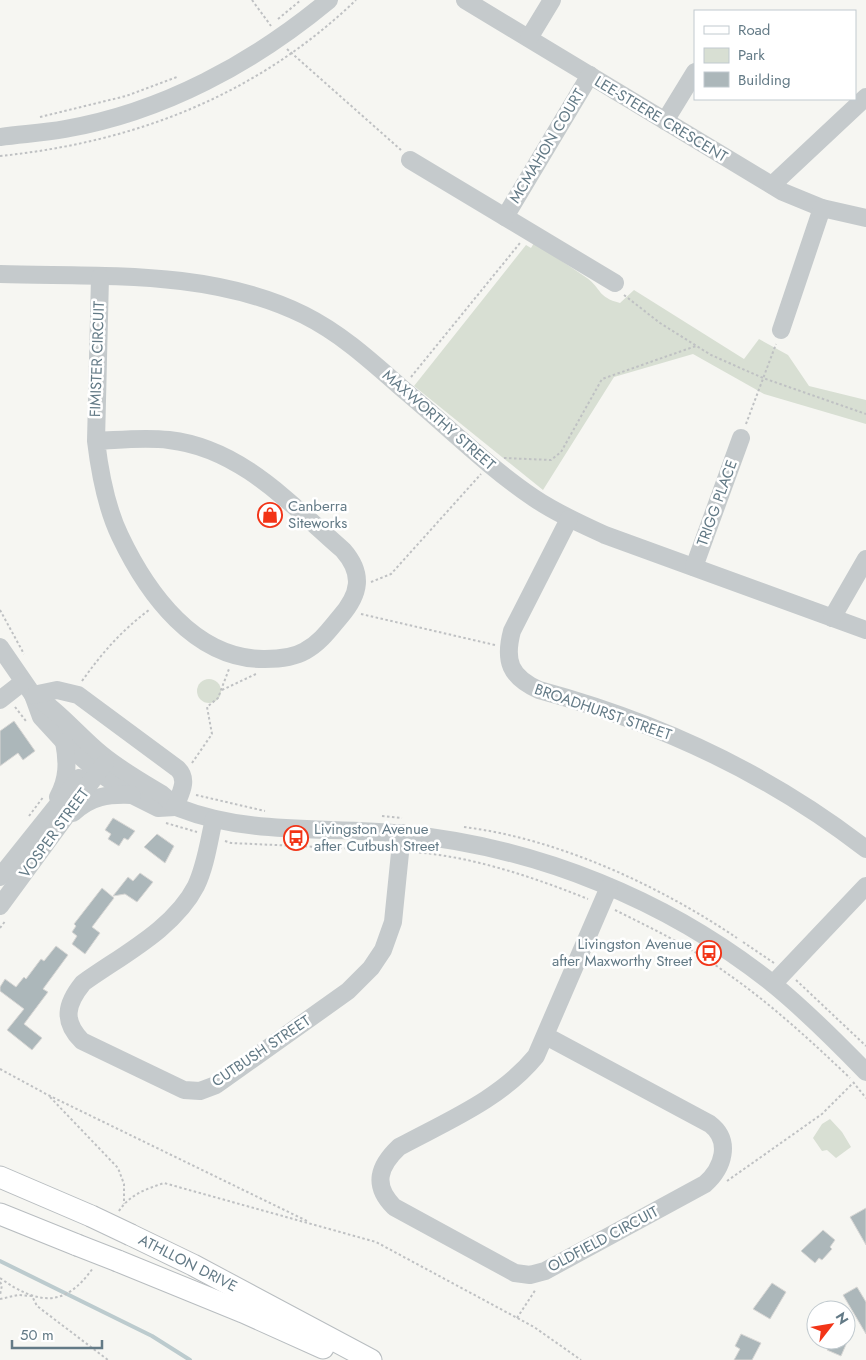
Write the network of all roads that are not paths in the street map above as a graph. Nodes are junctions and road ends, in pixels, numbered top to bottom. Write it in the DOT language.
graph roads {
  1 [pos="329,0"];
  2 [pos="465,0"];
  3 [pos="552,0"];
  4 [pos="529,38"];
  5 [pos="694,74"];
  6 [pos="590,75"];
  7 [pos="866,97"];
  8 [pos="665,121"];
  9 [pos="0,136"];
  10 [pos="406,155"];
  11 [pos="772,185"];
  12 [pos="822,208"];
  13 [pos="505,216"];
  14 [pos="866,218"];
  15 [pos="0,274"];
  16 [pos="100,277"];
  17 [pos="615,283"];
  18 [pos="781,330"];
  19 [pos="741,438"];
  20 [pos="96,442"];
  21 [pos="569,519"];
  22 [pos="866,559"];
  23 [pos="694,567"];
  24 [pos="832,618"];
  25 [pos="866,630"];
  26 [pos="0,647"];
  27 [pos="28,689"];
  28 [pos="3,698"];
  29 [pos="64,742"];
  30 [pos="98,763"];
  31 [pos="132,795"];
  32 [pos="178,799"];
  33 [pos="45,819"];
  34 [pos="64,822"];
  35 [pos="403,826"];
  36 [pos="212,827"];
  37 [pos="866,849"];
  38 [pos="0,877"];
  39 [pos="866,886"];
  40 [pos="608,887"];
  41 [pos="0,906"];
  42 [pos="779,978"];
  43 [pos="546,1036"];
  44 [pos="866,1072"];
  45 [pos="0,1177"];
  46 [pos="0,1214"];
  47 [pos="345,1360"];
  48 [pos="370,1360"];
  1 -- 9 [label="street"];
  2 -- 4 [label="street, LEE-STEERE CRESCENT"];
  3 -- 4 [label="street"];
  4 -- 6 [label="street, LEE-STEERE CRESCENT"];
  5 -- 8 [label="street"];
  6 -- 8 [label="street, LEE-STEERE CRESCENT"];
  6 -- 13 [label="street, MCMAHON COURT"];
  7 -- 11 [label="street"];
  8 -- 11 [label="street, LEE-STEERE CRESCENT"];
  10 -- 13 [label="street, MCMAHON COURT"];
  11 -- 12 [label="street, LEE-STEERE CRESCENT"];
  12 -- 14 [label="street, LEE-STEERE CRESCENT"];
  12 -- 18 [label="street"];
  13 -- 17 [label="street, MCMAHON COURT"];
  15 -- 16 [label="street, MAXWORTHY STREET"];
  16 -- 20 [label="street, FIMISTER CIRCUIT"];
  16 -- 21 [label="street, MAXWORTHY STREET"];
  19 -- 23 [label="street, TRIGG PLACE"];
  20 -- 20 [label="street, FIMISTER CIRCUIT"];
  21 -- 23 [label="street, MAXWORTHY STREET"];
  21 -- 37 [label="street, BROADHURST STREET"];
  22 -- 24 [label="street"];
  23 -- 24 [label="street, MAXWORTHY STREET"];
  24 -- 25 [label="street, MAXWORTHY STREET"];
  26 -- 27 [label="street"];
  27 -- 28 [label="street"];
  27 -- 29 [label="street"];
  27 -- 30 [label="street"];
  27 -- 32 [label="street"];
  29 -- 30 [label="street"];
  29 -- 33 [label="street"];
  30 -- 31 [label="street"];
  30 -- 32 [label="street"];
  30 -- 33 [label="street, VOSPER STREET"];
  30 -- 34 [label="street, VOSPER STREET"];
  31 -- 32 [label="street"];
  31 -- 34 [label="street"];
  32 -- 36 [label="street"];
  33 -- 38 [label="street, VOSPER STREET"];
  34 -- 41 [label="street, VOSPER STREET"];
  35 -- 36 [label="street"];
  35 -- 36 [label="street, CUTBUSH STREET"];
  35 -- 40 [label="street"];
  39 -- 42 [label="street"];
  40 -- 42 [label="street"];
  40 -- 43 [label="street, OLDFIELD CIRCUIT"];
  42 -- 44 [label="street"];
  43 -- 43 [label="street, OLDFIELD CIRCUIT"];
  45 -- 48 [label="main road, ATHLLON DRIVE, bridge"];
  46 -- 47 [label="main road, ATHLLON DRIVE, bridge"];
}
